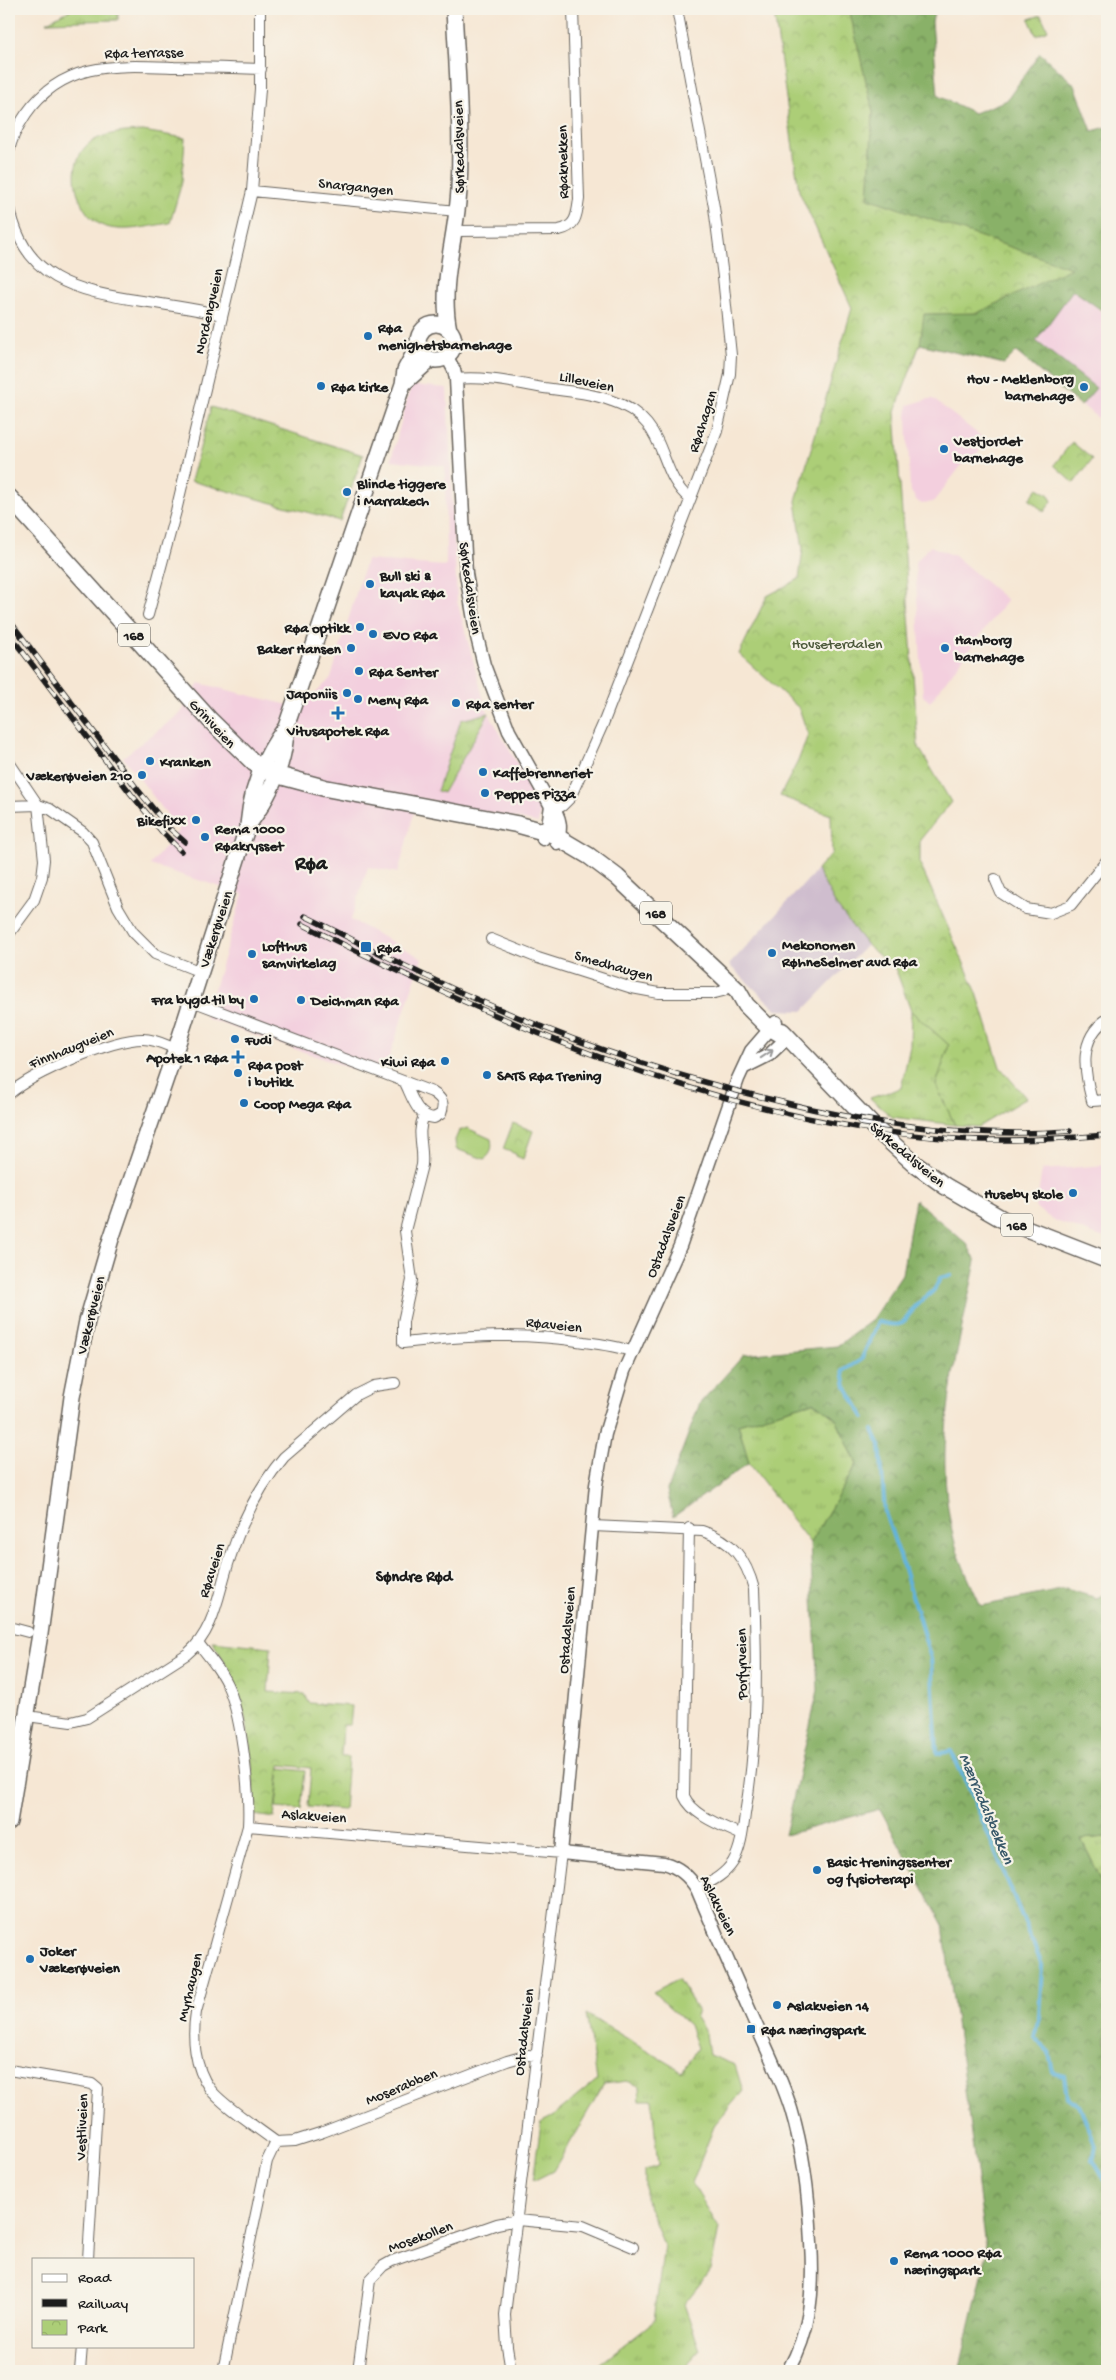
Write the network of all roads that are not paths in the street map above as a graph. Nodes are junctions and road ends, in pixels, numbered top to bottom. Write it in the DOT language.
graph roads {
  1 [pos="260,9"];
  2 [pos="454,9"];
  3 [pos="573,9"];
  4 [pos="677,9"];
  5 [pos="261,69"];
  6 [pos="9,152"];
  7 [pos="252,191"];
  8 [pos="9,203"];
  9 [pos="458,211"];
  10 [pos="455,231"];
  11 [pos="446,285"];
  12 [pos="222,315"];
  13 [pos="430,326"];
  14 [pos="449,330"];
  15 [pos="419,344"];
  16 [pos="447,357"];
  17 [pos="431,359"];
  18 [pos="456,379"];
  19 [pos="403,384"];
  20 [pos="9,497"];
  21 [pos="690,499"];
  22 [pos="148,615"];
  23 [pos="9,762"];
  24 [pos="270,771"];
  25 [pos="38,805"];
  26 [pos="9,806"];
  27 [pos="552,809"];
  28 [pos="554,839"];
  29 [pos="1107,860"];
  30 [pos="995,879"];
  31 [pos="9,934"];
  32 [pos="491,939"];
  33 [pos="201,972"];
  34 [pos="734,987"];
  35 [pos="192,1001"];
  36 [pos="1107,1019"];
  37 [pos="774,1025"];
  38 [pos="787,1038"];
  39 [pos="176,1050"];
  40 [pos="745,1067"];
  41 [pos="405,1083"];
  42 [pos="9,1094"];
  43 [pos="1107,1100"];
  44 [pos="424,1115"];
  45 [pos="1052,1239"];
  46 [pos="1107,1252"];
  47 [pos="1107,1260"];
  48 [pos="633,1352"];
  49 [pos="395,1384"];
  50 [pos="593,1526"];
  51 [pos="688,1528"];
  52 [pos="9,1627"];
  53 [pos="28,1632"];
  54 [pos="199,1644"];
  55 [pos="27,1716"];
  56 [pos="9,1822"];
  57 [pos="248,1826"];
  58 [pos="742,1835"];
  59 [pos="561,1853"];
  60 [pos="696,1889"];
  61 [pos="537,2056"];
  62 [pos="9,2070"];
  63 [pos="276,2142"];
  64 [pos="517,2220"];
  65 [pos="633,2246"];
  66 [pos="88,2258"];
  67 [pos="82,2348"];
  68 [pos="80,2371"];
  69 [pos="223,2371"];
  70 [pos="358,2371"];
  71 [pos="511,2371"];
  72 [pos="788,2371"];
  1 -- 5 [label="street, Nordengveien"];
  2 -- 9 [label="main road, Sørkedalsveien"];
  3 -- 10 [label="street, Røaknekken"];
  4 -- 21 [label="street, Røahagan"];
  5 -- 6 [label="street, Røa terrasse"];
  5 -- 7 [label="street, Nordengveien"];
  7 -- 9 [label="street, Snargangen"];
  7 -- 12 [label="street, Nordengveien"];
  8 -- 12 [label="street"];
  9 -- 10 [label="main road, Sørkedalsveien"];
  10 -- 11 [label="main road, Sørkedalsveien"];
  11 -- 13 [label="main road, Sørkedalsveien"];
  11 -- 14 [label="main road, Sørkedalsveien"];
  12 -- 22 [label="street, Nordengveien"];
  13 -- 14 [label="main road"];
  13 -- 15 [label="main road"];
  14 -- 16 [label="main road"];
  15 -- 17 [label="main road"];
  15 -- 19 [label="main road, Vækerøveien"];
  16 -- 17 [label="main road"];
  16 -- 18 [label="street, Sørkedalsveien"];
  17 -- 19 [label="main road, Vækerøveien"];
  18 -- 21 [label="street, Lilleveien"];
  18 -- 27 [label="street, Sørkedalsveien"];
  19 -- 24 [label="main road, Vækerøveien"];
  20 -- 24 [label="main road, Griniveien / 168"];
  21 -- 27 [label="street, Røahagan"];
  23 -- 25 [label="street"];
  24 -- 28 [label="main road, Griniveien / 168"];
  24 -- 33 [label="main road, Vækerøveien"];
  25 -- 26 [label="street"];
  25 -- 31 [label="street"];
  25 -- 33 [label="street"];
  27 -- 28 [label="street, Sørkedalsveien"];
  28 -- 34 [label="main road, Sørkedalsveien / 168"];
  29 -- 30 [label="street"];
  32 -- 34 [label="street, Smedhaugen"];
  33 -- 35 [label="main road, Vækerøveien"];
  34 -- 37 [label="main road, Sørkedalsveien / 168"];
  35 -- 39 [label="main road, Vækerøveien"];
  35 -- 41 [label="street"];
  36 -- 43 [label="street"];
  37 -- 38 [label="main road, Sørkedalsveien / 168"];
  37 -- 40 [label="street, Ostadalsveien"];
  40 -- 38 [label="street, one-way"];
  38 -- 45 [label="main road, Sørkedalsveien / 168"];
  39 -- 42 [label="street, Finnhaugveien"];
  39 -- 55 [label="main road, Vækerøveien"];
  40 -- 48 [label="street, Ostadalsveien"];
  41 -- 44 [label="street"];
  41 -- 44 [label="street"];
  44 -- 48 [label="street, Røaveien"];
  45 -- 46 [label="main road, Sørkedalsveien / 168"];
  45 -- 47 [label="main road, Sørkedalsveien / 168"];
  48 -- 50 [label="street, Ostadalsveien"];
  49 -- 54 [label="street, Røaveien"];
  50 -- 51 [label="street, Porfyrveien"];
  50 -- 59 [label="street, Ostadalsveien"];
  51 -- 58 [label="street"];
  51 -- 58 [label="street, Porfyrveien"];
  52 -- 53 [label="street"];
  54 -- 55 [label="street, Røaveien"];
  54 -- 57 [label="street, Myrhaugen"];
  55 -- 56 [label="main road, Vækerøveien"];
  57 -- 59 [label="street, Aslakveien"];
  57 -- 63 [label="street, Myrhaugen"];
  58 -- 60 [label="street, Porfyrveien"];
  59 -- 60 [label="street, Aslakveien"];
  59 -- 61 [label="street, Ostadalsveien"];
  60 -- 72 [label="street, Aslakveien"];
  61 -- 63 [label="street, Moserabben"];
  61 -- 64 [label="street, Ostadalsveien"];
  62 -- 66 [label="street, Vestliveien"];
  63 -- 69 [label="street"];
  64 -- 65 [label="street"];
  64 -- 70 [label="street, Mosekollen"];
  64 -- 71 [label="street, Ostadalsveien"];
  67 -- 68 [label="street"];
}
